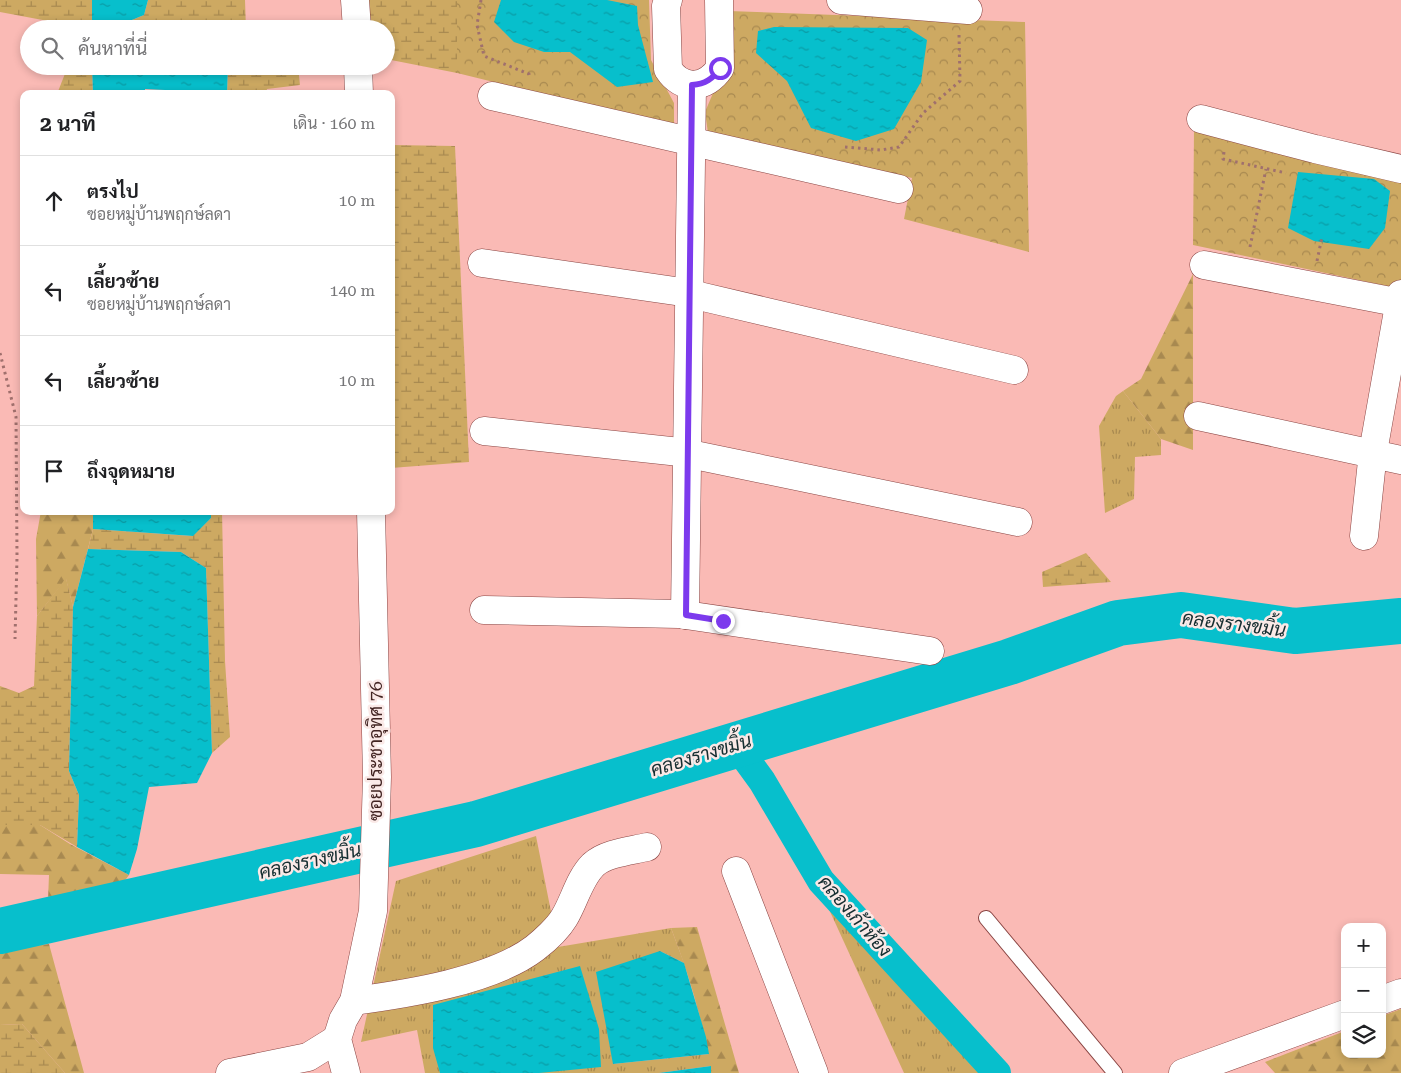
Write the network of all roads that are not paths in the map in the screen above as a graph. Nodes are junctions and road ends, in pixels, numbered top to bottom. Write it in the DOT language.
graph roads {
  1 [pos="355,0"];
  2 [pos="668,0"];
  3 [pos="719,0"];
  4 [pos="841,0"];
  5 [pos="963,9"];
  6 [pos="356,20"];
  7 [pos="358,75"];
  8 [pos="692,85"];
  9 [pos="359,90"];
  10 [pos="492,96"];
  11 [pos="1201,119"];
  12 [pos="691,142"];
  13 [pos="1401,169"];
  14 [pos="899,189"];
  15 [pos="482,263"];
  16 [pos="1204,265"];
  17 [pos="688,294"];
  18 [pos="1401,300"];
  19 [pos="1014,370"];
  20 [pos="1198,416"];
  21 [pos="484,431"];
  22 [pos="1373,452"];
  23 [pos="687,454"];
  24 [pos="1401,460"];
  25 [pos="371,515"];
  26 [pos="1018,522"];
  27 [pos="1364,536"];
  28 [pos="484,610"];
  29 [pos="686,615"];
  30 [pos="930,651"];
  31 [pos="647,847"];
  32 [pos="736,871"];
  33 [pos="986,918"];
  34 [pos="1401,993"];
  35 [pos="1386,999"];
  36 [pos="354,1001"];
  37 [pos="1341,1016"];
  38 [pos="337,1039"];
  39 [pos="1237,1064"];
  40 [pos="230,1073"];
  41 [pos="346,1073"];
  42 [pos="814,1073"];
  43 [pos="1115,1073"];
  44 [pos="1183,1073"];
  1 -- 6 [label="street"];
  2 -- 8 [label="street"];
  3 -- 8 [label="street"];
  4 -- 5 [label="street"];
  7 -- 9 [label="street"];
  8 -- 12 [label="street"];
  10 -- 12 [label="street"];
  11 -- 13 [label="street"];
  12 -- 14 [label="street"];
  12 -- 17 [label="street"];
  15 -- 17 [label="street"];
  16 -- 18 [label="street"];
  17 -- 19 [label="street"];
  17 -- 23 [label="street"];
  18 -- 22 [label="street"];
  20 -- 22 [label="street"];
  21 -- 23 [label="street"];
  22 -- 24 [label="street"];
  22 -- 27 [label="street"];
  23 -- 26 [label="street"];
  23 -- 29 [label="street"];
  25 -- 36 [label="street, ซอยประชาอุทิศ 76"];
  28 -- 29 [label="street"];
  29 -- 30 [label="street"];
  31 -- 36 [label="street"];
  32 -- 42 [label="street"];
  33 -- 43 [label="lane"];
  34 -- 35 [label="street"];
  36 -- 38 [label="street, ซอยประชาอุทิศ 76"];
  37 -- 39 [label="street"];
  38 -- 40 [label="street"];
  38 -- 41 [label="street"];
  39 -- 44 [label="street"];
}
